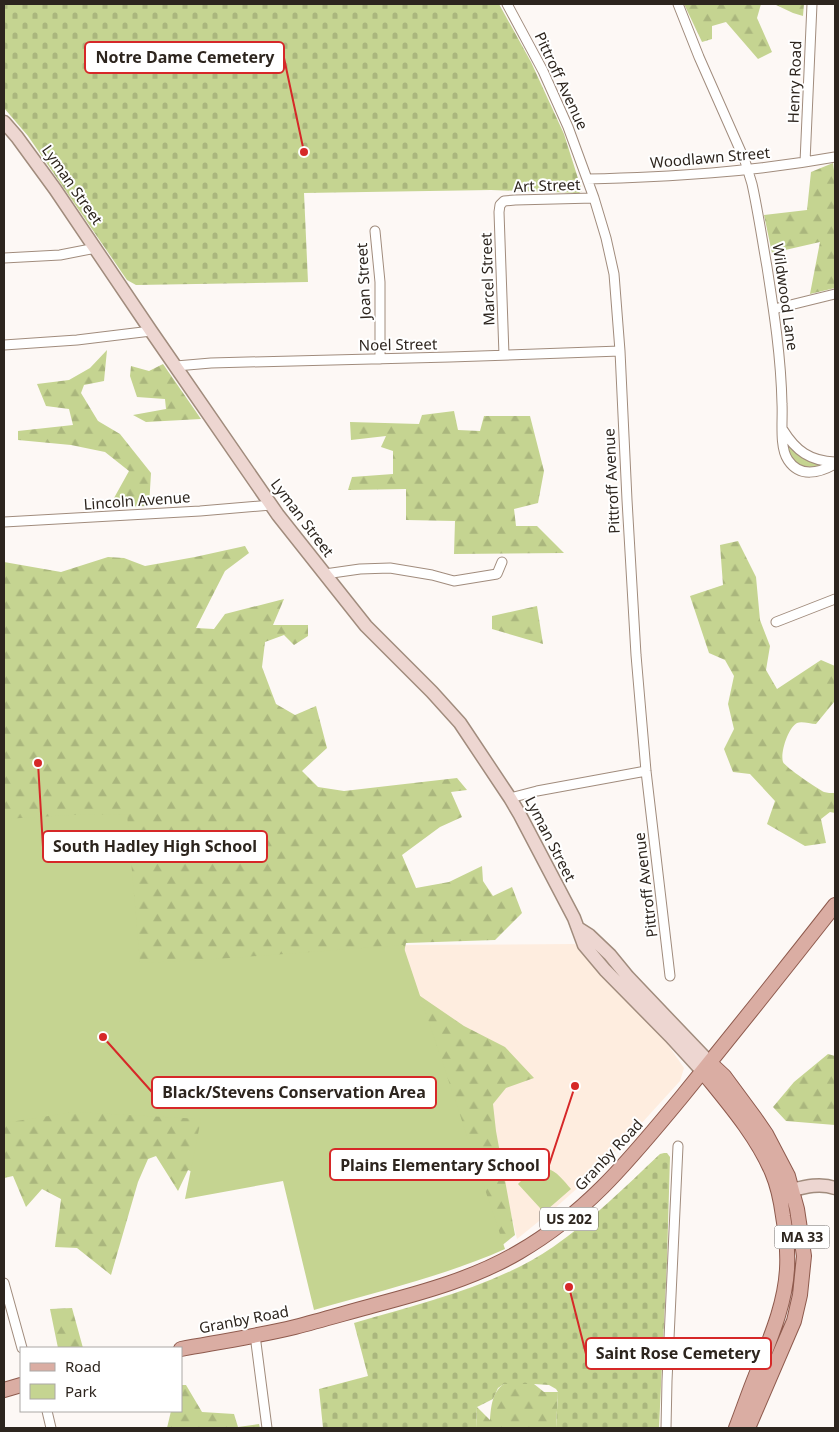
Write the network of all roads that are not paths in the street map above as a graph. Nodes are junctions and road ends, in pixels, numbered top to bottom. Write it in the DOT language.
graph roads {
  1 [pos="507,4"];
  2 [pos="678,4"];
  3 [pos="812,4"];
  4 [pos="4,122"];
  5 [pos="835,157"];
  6 [pos="805,162"];
  7 [pos="749,170"];
  8 [pos="587,179"];
  9 [pos="594,198"];
  10 [pos="502,203"];
  11 [pos="375,231"];
  12 [pos="96,248"];
  13 [pos="4,258"];
  14 [pos="835,294"];
  15 [pos="774,309"];
  16 [pos="151,331"];
  17 [pos="4,345"];
  18 [pos="620,351"];
  19 [pos="504,354"];
  20 [pos="380,359"];
  21 [pos="176,366"];
  22 [pos="783,430"];
  23 [pos="835,463"];
  24 [pos="271,505"];
  25 [pos="4,522"];
  26 [pos="502,562"];
  27 [pos="325,574"];
  28 [pos="835,599"];
  29 [pos="776,622"];
  30 [pos="646,771"];
  31 [pos="510,798"];
  32 [pos="835,905"];
  33 [pos="670,976"];
  34 [pos="706,1067"];
  35 [pos="678,1146"];
  36 [pos="835,1188"];
  37 [pos="786,1192"];
  38 [pos="4,1283"];
  39 [pos="255,1335"];
  40 [pos="22,1347"];
  41 [pos="182,1349"];
  42 [pos="20,1385"];
  43 [pos="4,1390"];
  44 [pos="47,1412"];
  45 [pos="51,1428"];
  46 [pos="267,1428"];
  47 [pos="666,1428"];
  48 [pos="736,1428"];
  49 [pos="748,1428"];
  1 -- 8 [label="street, Pittroff Avenue"];
  2 -- 7 [label="street, Wildwood Lane"];
  3 -- 6 [label="street, Henry Road"];
  4 -- 12 [label="main road, Lyman Street / MA 33"];
  5 -- 6 [label="street, Woodlawn Street"];
  6 -- 7 [label="street, Woodlawn Street"];
  7 -- 8 [label="street, Woodlawn Street"];
  7 -- 15 [label="street, Wildwood Lane"];
  8 -- 9 [label="street, Pittroff Avenue"];
  9 -- 10 [label="street, Art Street"];
  9 -- 18 [label="street, Pittroff Avenue"];
  10 -- 19 [label="street, Marcel Street"];
  11 -- 20 [label="street, Joan Street"];
  12 -- 13 [label="street"];
  12 -- 16 [label="main road, Lyman Street / MA 33"];
  14 -- 15 [label="street"];
  15 -- 22 [label="street, Wildwood Lane"];
  16 -- 17 [label="street"];
  16 -- 21 [label="main road, Lyman Street / MA 33"];
  18 -- 19 [label="street, Noel Street"];
  18 -- 30 [label="street, Pittroff Avenue"];
  19 -- 20 [label="street, Noel Street"];
  20 -- 21 [label="street, Noel Street"];
  21 -- 24 [label="main road, Lyman Street / MA 33"];
  22 -- 23 [label="street, Wildwood Lane"];
  22 -- 23 [label="street, Wildwood Lane"];
  24 -- 25 [label="street, Lincoln Avenue"];
  24 -- 27 [label="main road, Lyman Street / MA 33"];
  26 -- 27 [label="street"];
  27 -- 31 [label="main road, Lyman Street / MA 33"];
  28 -- 29 [label="street"];
  30 -- 31 [label="street"];
  30 -- 33 [label="street, Pittroff Avenue"];
  31 -- 34 [label="main road, Lyman Street / MA 33"];
  32 -- 34 [label="main road, Granby Road / US 202"];
  34 -- 37 [label="main road, MA 33"];
  34 -- 39 [label="main road, Granby Road / US 202"];
  35 -- 47 [label="street"];
  36 -- 37 [label="main road"];
  37 -- 48 [label="main road, MA 33"];
  37 -- 49 [label="main road, MA 33"];
  38 -- 40 [label="street"];
  39 -- 41 [label="main road, Granby Road / US 202"];
  39 -- 46 [label="street"];
  42 -- 43 [label="main road"];
  44 -- 45 [label="street"];
}
